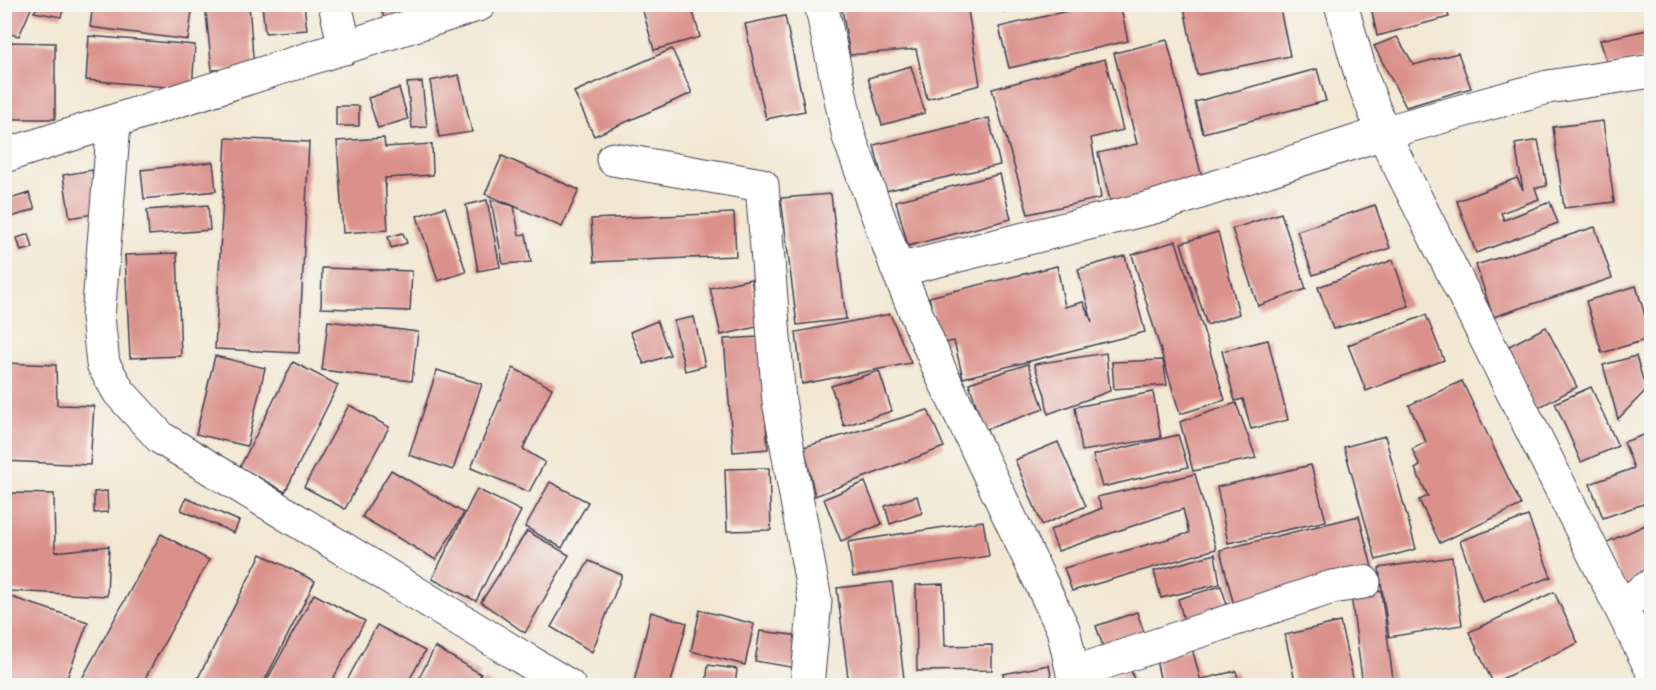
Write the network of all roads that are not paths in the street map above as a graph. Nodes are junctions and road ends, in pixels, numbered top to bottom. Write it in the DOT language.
graph roads {
  1 [pos="335,4"];
  2 [pos="480,4"];
  3 [pos="821,4"];
  4 [pos="1341,4"];
  5 [pos="345,48"];
  6 [pos="1652,71"];
  7 [pos="114,123"];
  8 [pos="1383,133"];
  9 [pos="4,156"];
  10 [pos="613,159"];
  11 [pos="898,270"];
  12 [pos="1364,582"];
  13 [pos="1652,585"];
  14 [pos="1621,606"];
  15 [pos="1652,670"];
  16 [pos="1074,679"];
  17 [pos="569,686"];
  18 [pos="807,686"];
  1 -- 5 [label="street"];
  2 -- 5 [label="street"];
  3 -- 11 [label="street"];
  4 -- 8 [label="street"];
  5 -- 7 [label="street"];
  6 -- 8 [label="street"];
  7 -- 9 [label="street"];
  7 -- 17 [label="street"];
  8 -- 11 [label="street"];
  8 -- 14 [label="street"];
  10 -- 18 [label="street"];
  11 -- 16 [label="street"];
  12 -- 16 [label="street"];
  13 -- 14 [label="street"];
  14 -- 15 [label="street"];
}
